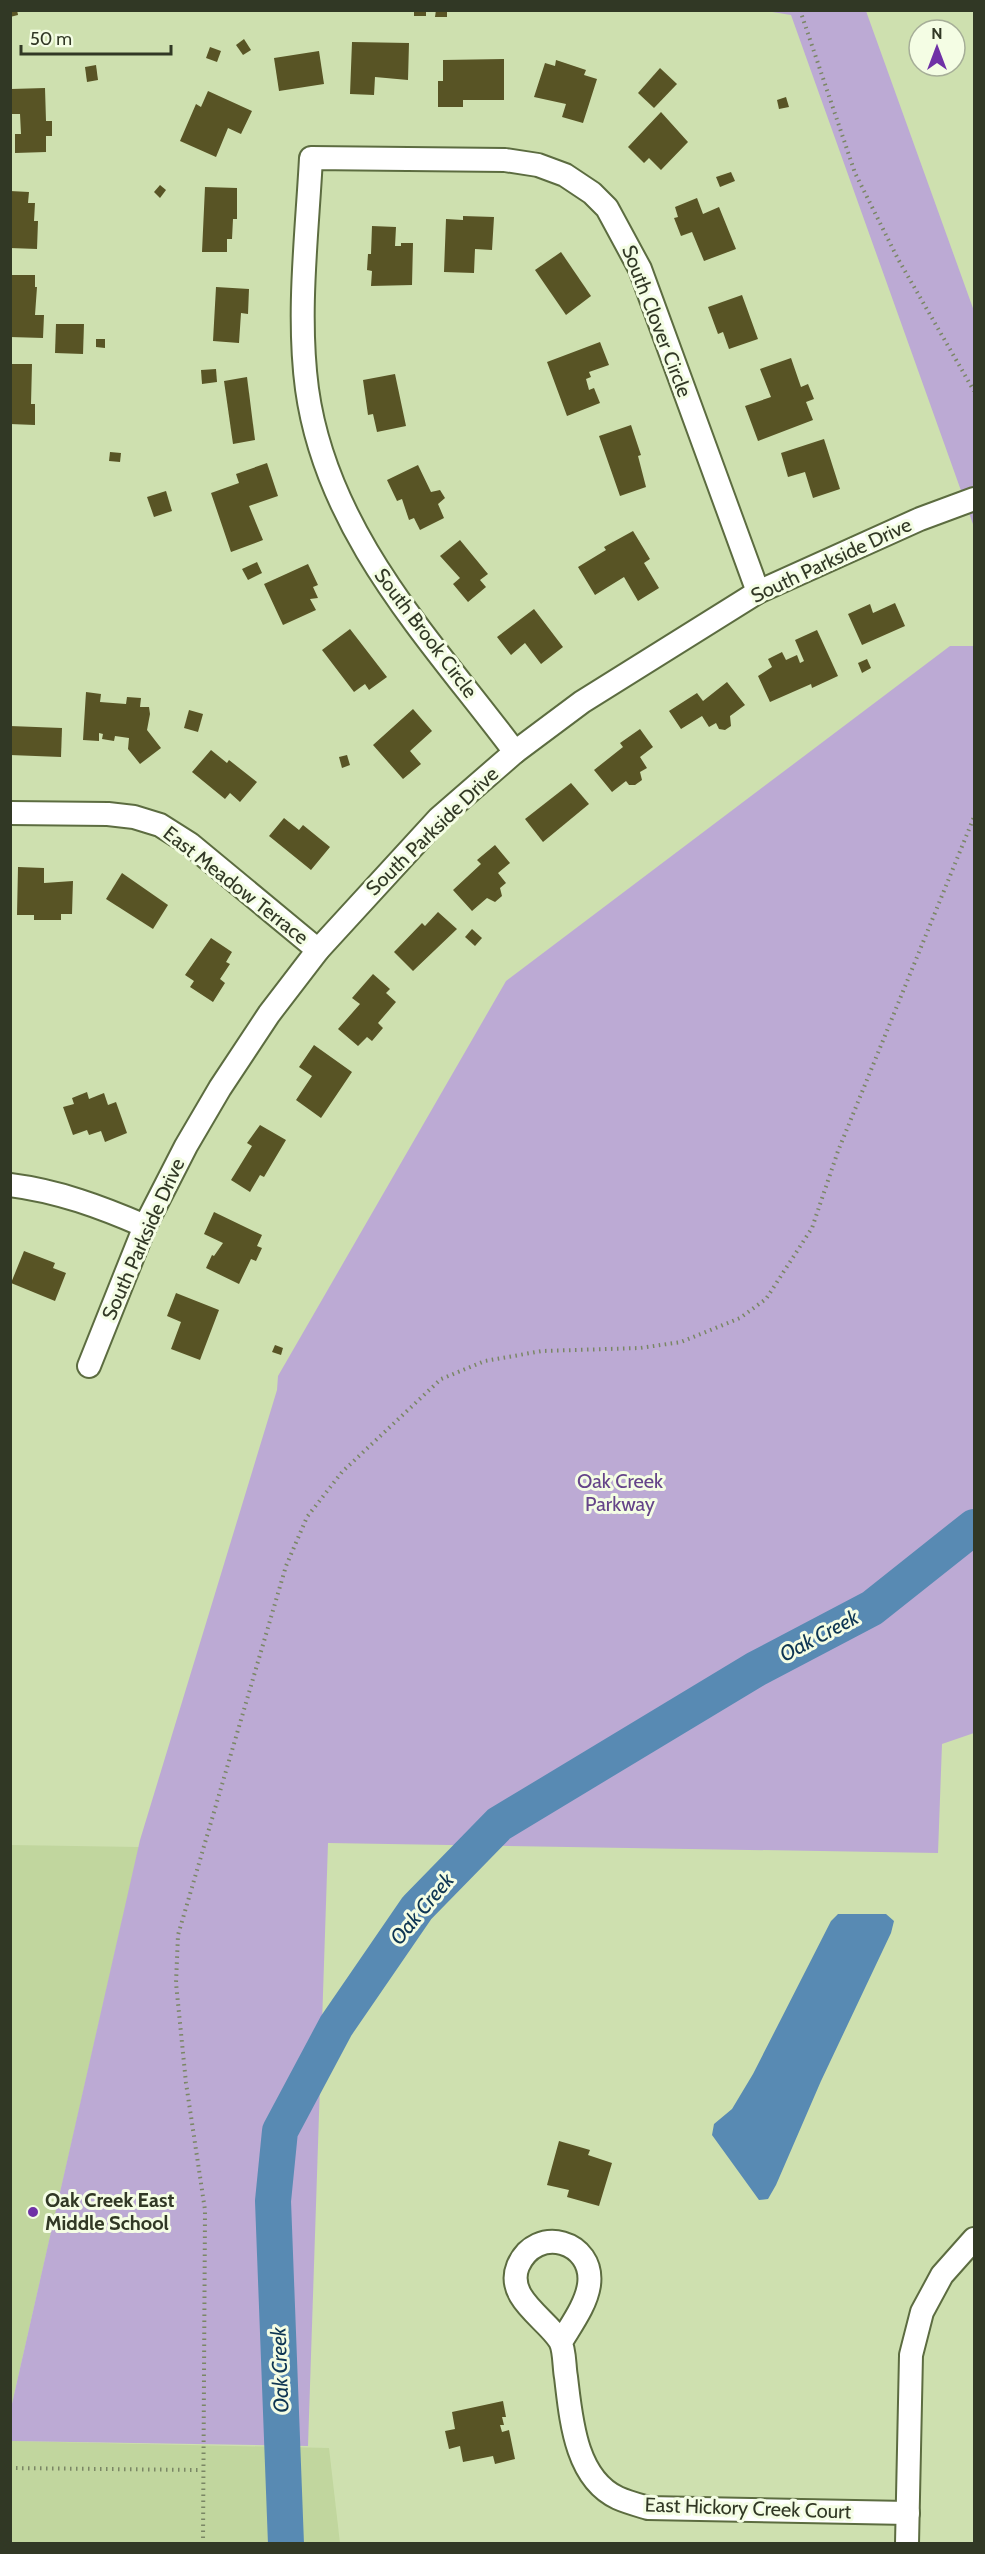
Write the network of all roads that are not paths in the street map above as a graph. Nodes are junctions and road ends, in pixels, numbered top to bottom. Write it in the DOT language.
graph roads {
  1 [pos="311,158"];
  2 [pos="975,499"];
  3 [pos="758,592"];
  4 [pos="515,752"];
  5 [pos="10,813"];
  6 [pos="318,950"];
  7 [pos="10,1185"];
  8 [pos="145,1226"];
  9 [pos="89,1366"];
  10 [pos="975,2239"];
  11 [pos="561,2342"];
  12 [pos="908,2513"];
  13 [pos="907,2544"];
  1 -- 3 [label="street, South Clover Circle"];
  1 -- 4 [label="street, South Brook Circle"];
  2 -- 3 [label="street, South Parkside Drive"];
  3 -- 4 [label="street, South Parkside Drive"];
  4 -- 6 [label="street, South Parkside Drive"];
  5 -- 6 [label="street, East Meadow Terrace"];
  6 -- 8 [label="street, South Parkside Drive"];
  7 -- 8 [label="street"];
  8 -- 9 [label="street, South Parkside Drive"];
  10 -- 12 [label="street"];
  11 -- 12 [label="street, East Hickory Creek Court"];
  12 -- 13 [label="street"];
}
